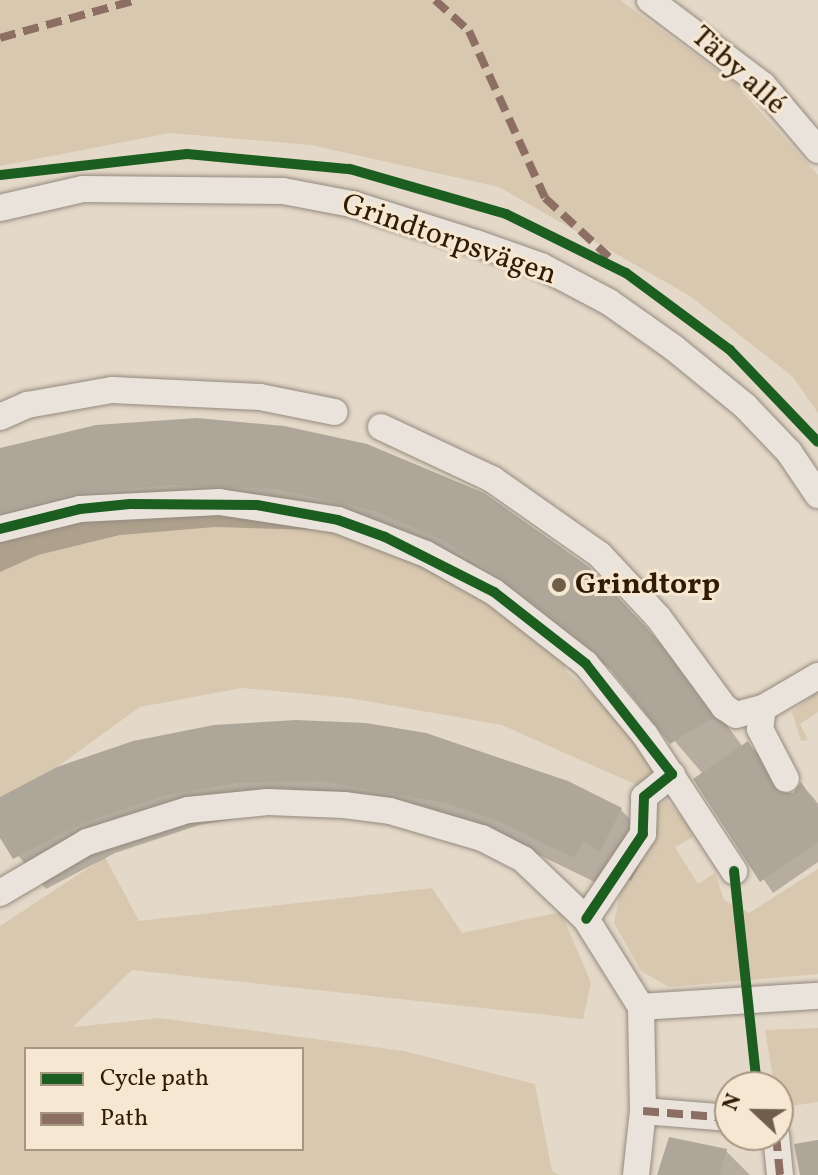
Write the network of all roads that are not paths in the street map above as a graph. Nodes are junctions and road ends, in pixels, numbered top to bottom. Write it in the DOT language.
graph roads {
  1 [pos="650,0"];
  2 [pos="818,150"];
  3 [pos="0,208"];
  4 [pos="335,412"];
  5 [pos="0,417"];
  6 [pos="381,427"];
  7 [pos="818,495"];
  8 [pos="0,529"];
  9 [pos="818,676"];
  10 [pos="763,708"];
  11 [pos="672,774"];
  12 [pos="786,779"];
  13 [pos="734,871"];
  14 [pos="0,893"];
  15 [pos="586,919"];
  16 [pos="818,996"];
  17 [pos="641,1007"];
  18 [pos="643,1111"];
  19 [pos="714,1117"];
  20 [pos="778,1151"];
  21 [pos="636,1175"];
  22 [pos="780,1175"];
  1 -- 2 [label="street, Täby allé"];
  3 -- 7 [label="street, Grindtorpsvägen"];
  4 -- 5 [label="street"];
  6 -- 10 [label="street"];
  8 -- 11 [label="street"];
  9 -- 10 [label="street"];
  10 -- 12 [label="street"];
  11 -- 13 [label="street"];
  11 -- 15 [label="street"];
  14 -- 15 [label="street"];
  15 -- 17 [label="street"];
  16 -- 17 [label="street"];
  17 -- 18 [label="street"];
  18 -- 19 [label="street"];
  18 -- 21 [label="street"];
  20 -- 22 [label="street"];
}
